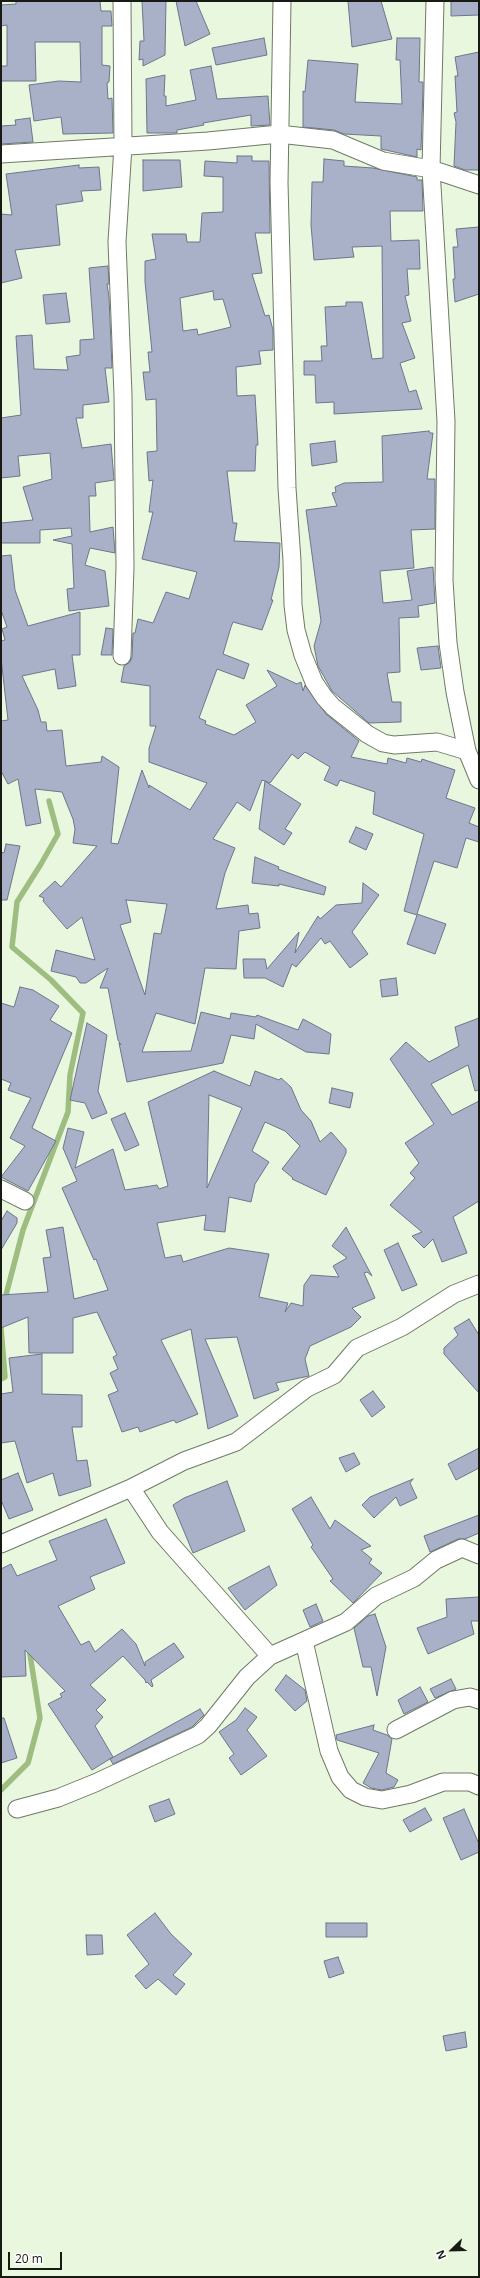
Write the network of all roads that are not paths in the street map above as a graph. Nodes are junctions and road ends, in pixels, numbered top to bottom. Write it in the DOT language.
graph roads {
  1 [pos="122,1"];
  2 [pos="282,1"];
  3 [pos="435,1"];
  4 [pos="279,134"];
  5 [pos="123,146"];
  6 [pos="1,154"];
  7 [pos="431,169"];
  8 [pos="479,186"];
  9 [pos="122,656"];
  10 [pos="467,751"];
  11 [pos="479,780"];
  12 [pos="1,1189"];
  13 [pos="25,1202"];
  14 [pos="479,1284"];
  15 [pos="131,1488"];
  16 [pos="1,1544"];
  17 [pos="479,1555"];
  18 [pos="304,1641"];
  19 [pos="270,1656"];
  20 [pos="479,1700"];
  21 [pos="396,1730"];
  22 [pos="479,1786"];
  23 [pos="17,1809"];
  1 -- 5 [label="street"];
  2 -- 4 [label="street"];
  3 -- 7 [label="street"];
  4 -- 5 [label="street"];
  4 -- 7 [label="street"];
  4 -- 10 [label="street"];
  5 -- 6 [label="street"];
  5 -- 9 [label="street"];
  7 -- 8 [label="street"];
  7 -- 10 [label="street"];
  10 -- 11 [label="street"];
  12 -- 13 [label="street"];
  14 -- 15 [label="street"];
  15 -- 16 [label="street"];
  15 -- 19 [label="street"];
  17 -- 18 [label="street"];
  18 -- 19 [label="street"];
  18 -- 22 [label="street"];
  19 -- 23 [label="street"];
  20 -- 21 [label="street"];
}
